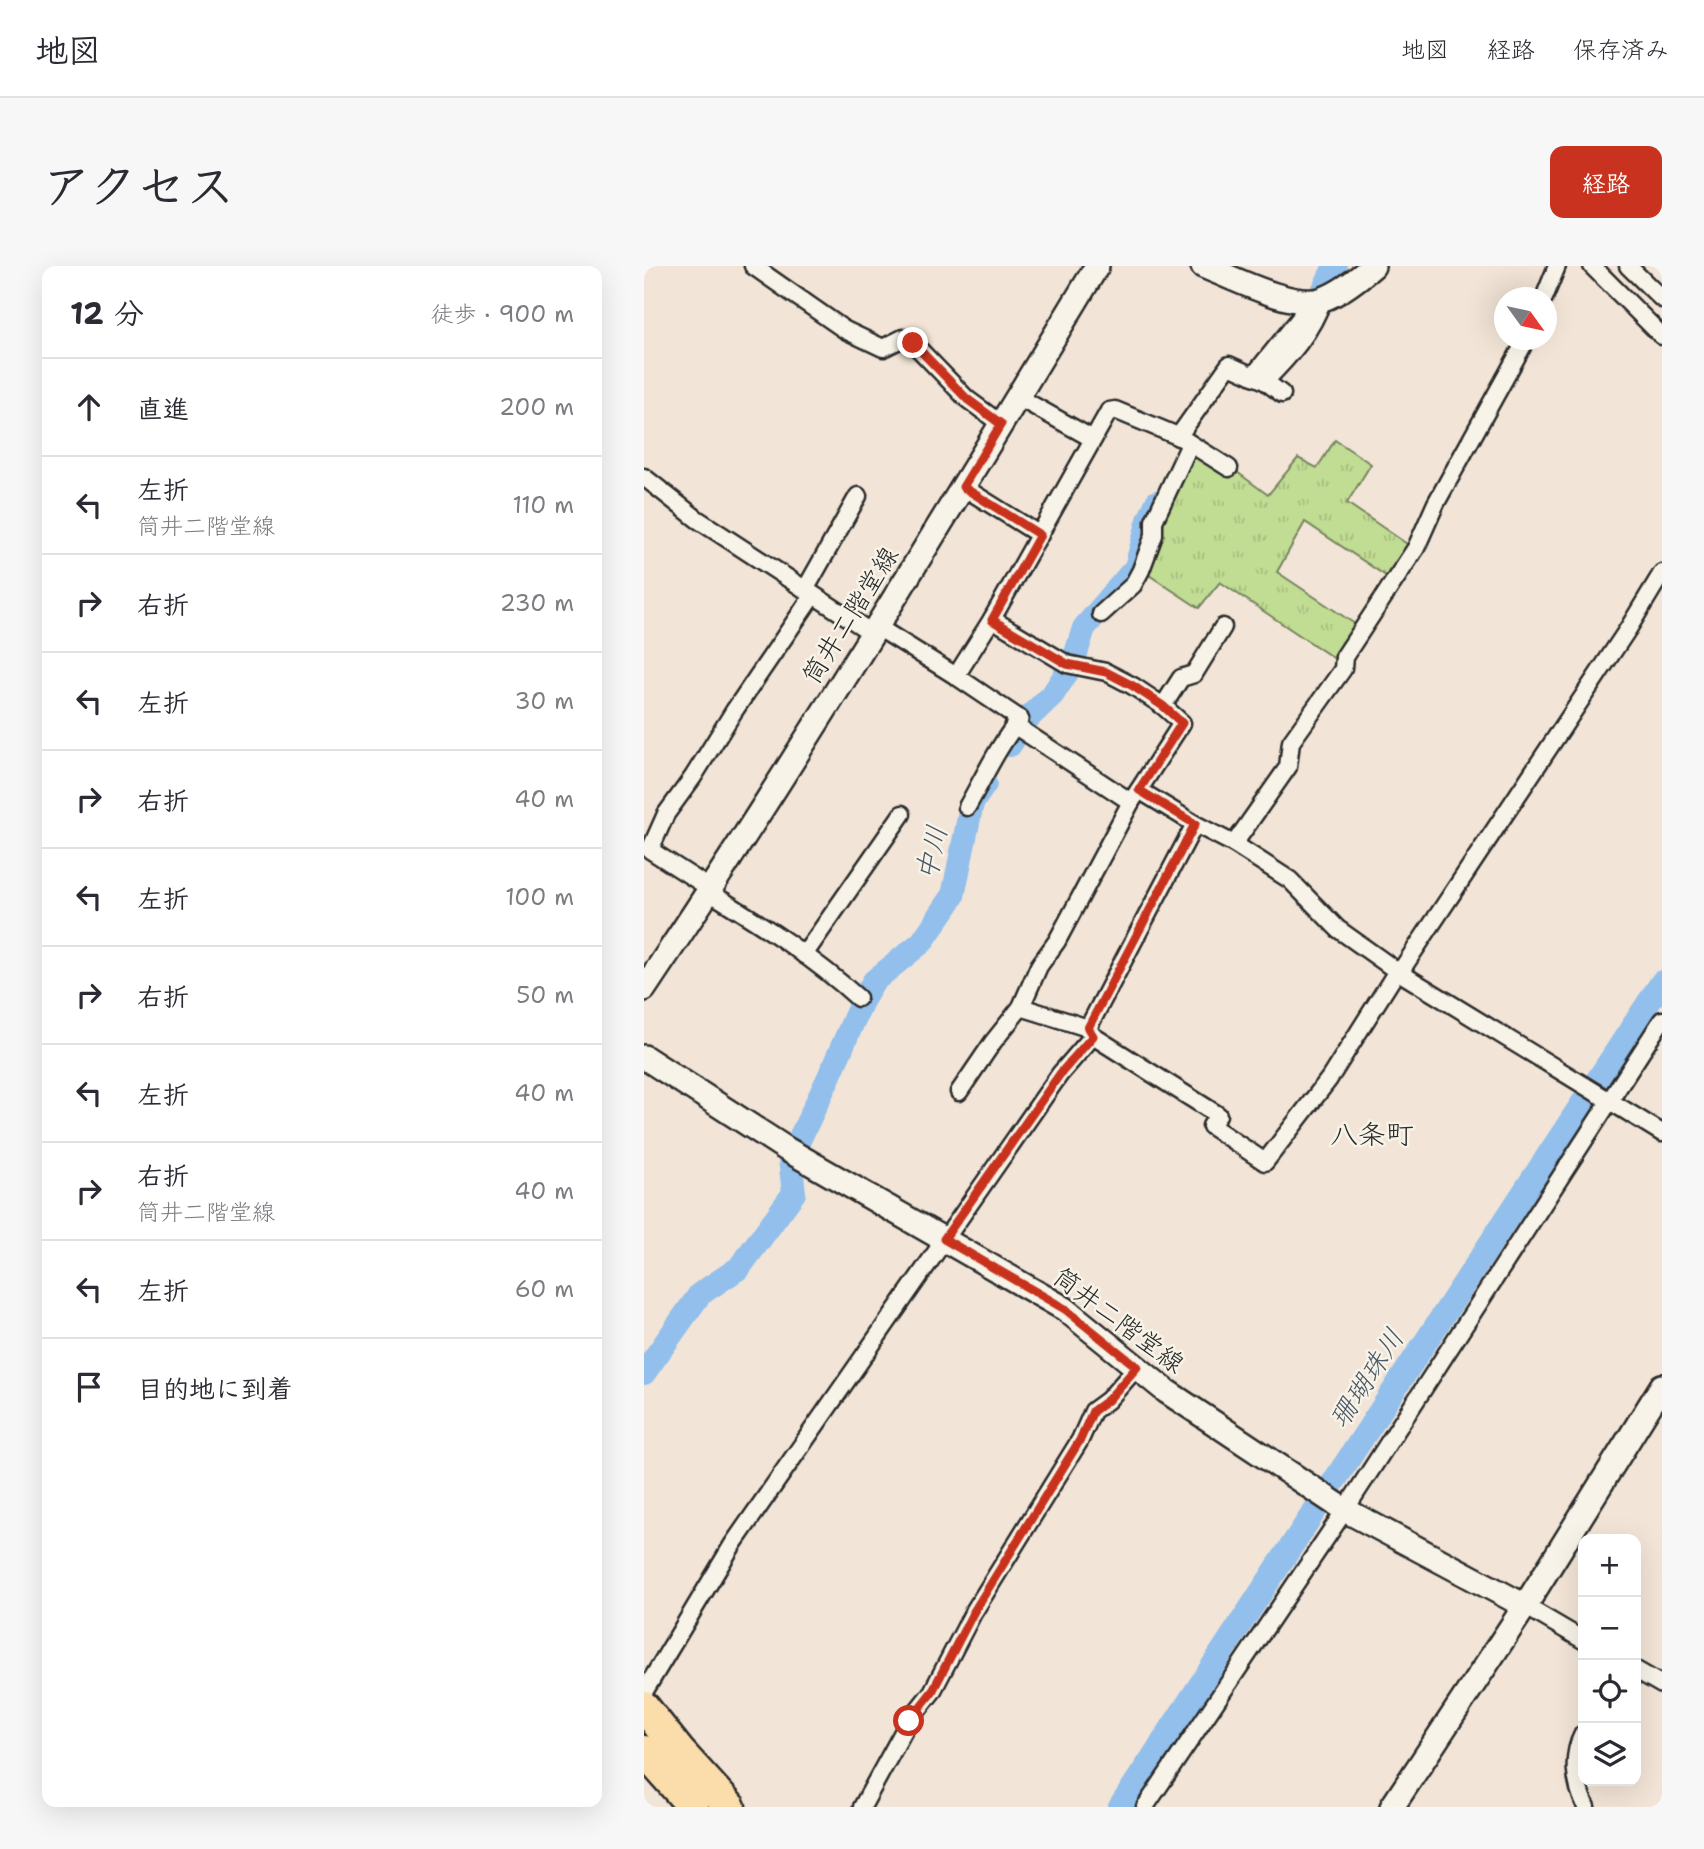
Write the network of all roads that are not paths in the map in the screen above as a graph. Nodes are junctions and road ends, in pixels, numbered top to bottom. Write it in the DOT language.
graph roads {
  1 [pos="753,266"];
  2 [pos="1097,266"];
  3 [pos="1203,266"];
  4 [pos="1373,266"];
  5 [pos="1557,266"];
  6 [pos="1592,266"];
  7 [pos="1628,266"];
  8 [pos="1548,287"];
  9 [pos="1662,299"];
  10 [pos="1315,300"];
  11 [pos="1662,336"];
  12 [pos="1520,350"];
  13 [pos="1259,378"];
  14 [pos="1282,394"];
  15 [pos="1018,397"];
  16 [pos="1001,424"];
  17 [pos="1093,439"];
  18 [pos="1183,439"];
  19 [pos="1229,468"];
  20 [pos="644,477"];
  21 [pos="963,487"];
  22 [pos="858,496"];
  23 [pos="1040,535"];
  24 [pos="1662,573"];
  25 [pos="809,593"];
  26 [pos="1101,614"];
  27 [pos="992,620"];
  28 [pos="1223,627"];
  29 [pos="874,630"];
  30 [pos="956,676"];
  31 [pos="1163,706"];
  32 [pos="1020,729"];
  33 [pos="1135,796"];
  34 [pos="967,807"];
  35 [pos="902,814"];
  36 [pos="1195,824"];
  37 [pos="1234,844"];
  38 [pos="710,890"];
  39 [pos="804,956"];
  40 [pos="1399,971"];
  41 [pos="644,989"];
  42 [pos="858,998"];
  43 [pos="1021,1007"];
  44 [pos="1662,1020"];
  45 [pos="1090,1032"];
  46 [pos="644,1058"];
  47 [pos="958,1092"];
  48 [pos="1607,1100"];
  49 [pos="1662,1133"];
  50 [pos="944,1239"];
  51 [pos="1137,1367"];
  52 [pos="1662,1386"];
  53 [pos="1343,1509"];
  54 [pos="1525,1606"];
  55 [pos="1578,1637"];
  56 [pos="1641,1673"];
  57 [pos="1662,1685"];
  58 [pos="644,1692"];
  59 [pos="644,1707"];
  60 [pos="644,1719"];
  61 [pos="644,1751"];
  62 [pos="1578,1754"];
  63 [pos="644,1765"];
  64 [pos="682,1807"];
  65 [pos="693,1807"];
  66 [pos="720,1807"];
  67 [pos="730,1807"];
  68 [pos="862,1807"];
  69 [pos="1145,1807"];
  70 [pos="1392,1807"];
  71 [pos="1586,1807"];
  1 -- 16 [label="street"];
  2 -- 15 [label="main road, 筒井二階堂線"];
  3 -- 10 [label="main road"];
  4 -- 10 [label="main road"];
  5 -- 8 [label="street"];
  6 -- 11 [label="street"];
  7 -- 9 [label="street"];
  10 -- 13 [label="street"];
  12 -- 37 [label="street"];
  13 -- 14 [label="street"];
  13 -- 18 [label="street"];
  15 -- 16 [label="main road, 筒井二階堂線"];
  15 -- 17 [label="street"];
  16 -- 21 [label="main road, 筒井二階堂線"];
  17 -- 18 [label="street"];
  17 -- 23 [label="street"];
  18 -- 19 [label="street"];
  18 -- 26 [label="street"];
  20 -- 25 [label="street"];
  21 -- 23 [label="street"];
  21 -- 29 [label="main road, 筒井二階堂線"];
  22 -- 25 [label="street"];
  23 -- 27 [label="street"];
  24 -- 40 [label="street"];
  25 -- 29 [label="street"];
  25 -- 38 [label="street"];
  27 -- 30 [label="street"];
  27 -- 31 [label="street"];
  28 -- 31 [label="street"];
  29 -- 30 [label="street"];
  29 -- 38 [label="main road, 筒井二階堂線"];
  30 -- 32 [label="street"];
  31 -- 33 [label="street"];
  32 -- 33 [label="street"];
  32 -- 34 [label="street"];
  33 -- 36 [label="street"];
  33 -- 43 [label="street"];
  35 -- 39 [label="street"];
  36 -- 37 [label="street"];
  36 -- 45 [label="street"];
  37 -- 40 [label="street"];
  38 -- 39 [label="street"];
  38 -- 41 [label="main road, 筒井二階堂線"];
  39 -- 42 [label="street"];
  40 -- 45 [label="street"];
  40 -- 48 [label="street"];
  43 -- 45 [label="street"];
  43 -- 47 [label="street"];
  44 -- 48 [label="street"];
  45 -- 50 [label="street"];
  46 -- 50 [label="main road, 筒井二階堂線"];
  48 -- 49 [label="street"];
  48 -- 53 [label="street"];
  50 -- 51 [label="main road, 筒井二階堂線"];
  50 -- 58 [label="street"];
  51 -- 53 [label="main road, 筒井二階堂線"];
  51 -- 68 [label="street"];
  52 -- 54 [label="main road"];
  53 -- 54 [label="main road, 筒井二階堂線"];
  53 -- 69 [label="street"];
  54 -- 55 [label="street"];
  54 -- 70 [label="main road"];
  56 -- 57 [label="street"];
  59 -- 67 [label="highway"];
  60 -- 66 [label="highway"];
  61 -- 65 [label="highway"];
  62 -- 71 [label="street"];
  63 -- 64 [label="highway"];
}
